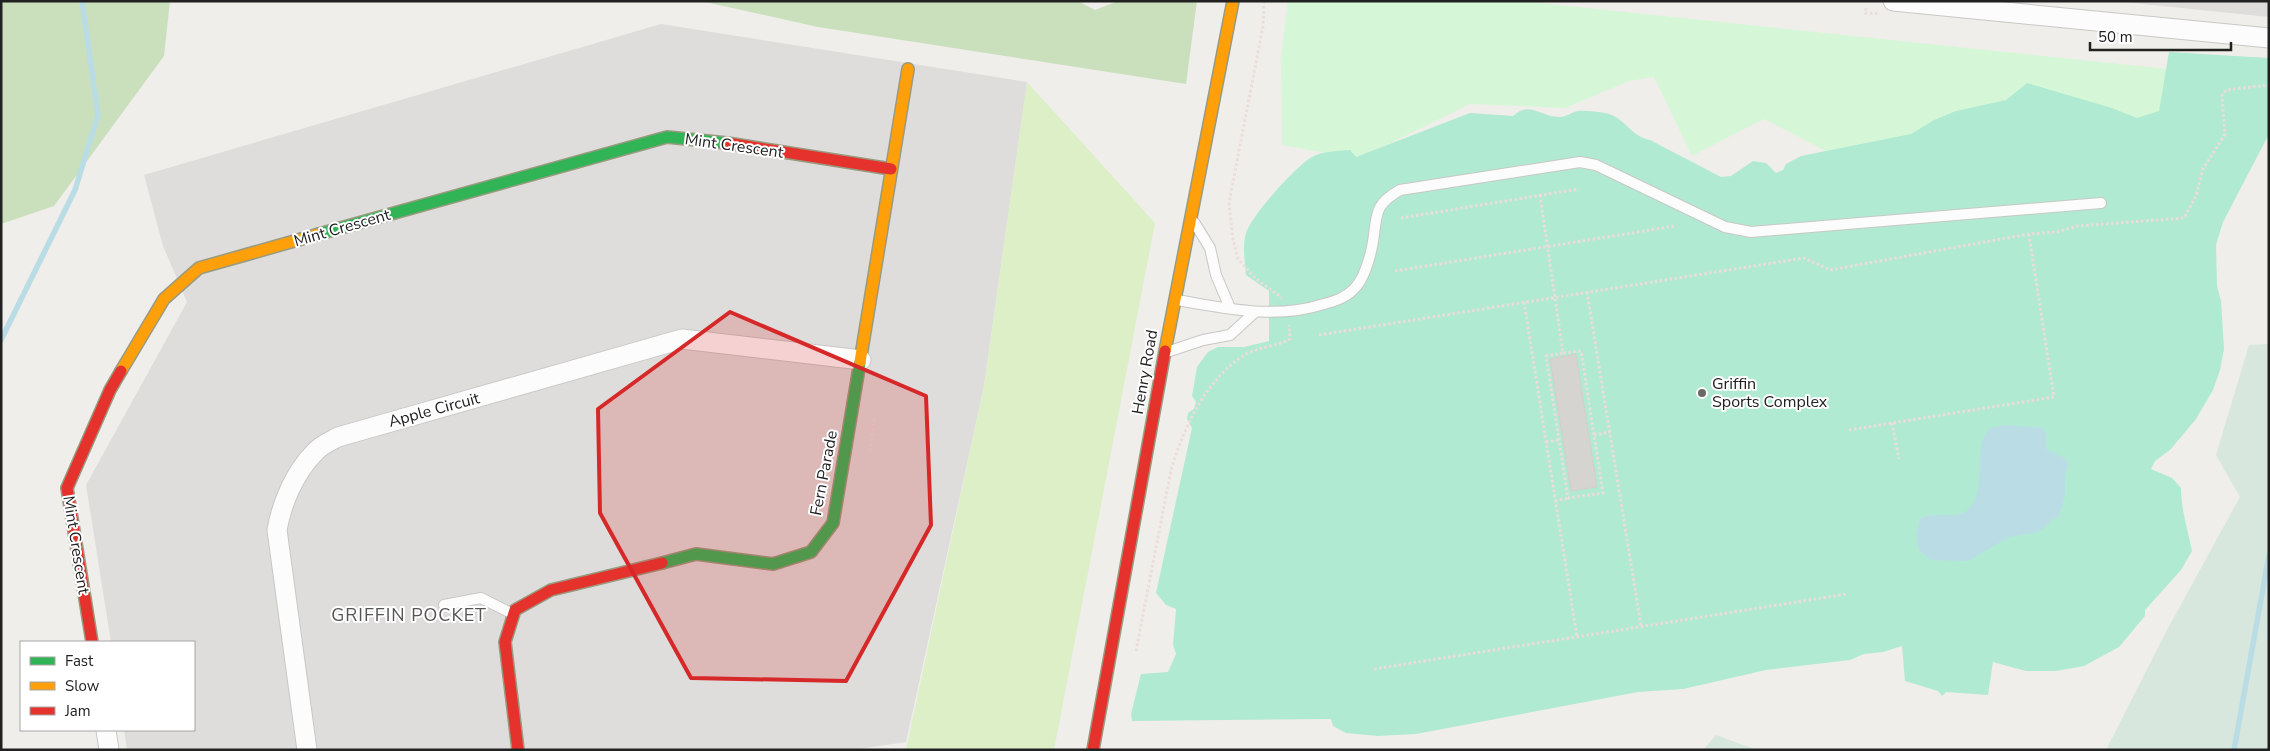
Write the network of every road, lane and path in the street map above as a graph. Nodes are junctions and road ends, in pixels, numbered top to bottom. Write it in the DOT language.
graph roads {
  1 [pos="1234,1"];
  2 [pos="1264,1"];
  3 [pos="1899,2"];
  4 [pos="2269,38"];
  5 [pos="908,68"];
  6 [pos="2269,85"];
  7 [pos="891,169"];
  8 [pos="1579,189"];
  9 [pos="1540,195"];
  10 [pos="2101,203"];
  11 [pos="1190,215"];
  12 [pos="1401,218"];
  13 [pos="1676,226"];
  14 [pos="2029,234"];
  15 [pos="1548,246"];
  16 [pos="1395,271"];
  17 [pos="1587,292"];
  18 [pos="1555,298"];
  19 [pos="1175,300"];
  20 [pos="1524,302"];
  21 [pos="1230,308"];
  22 [pos="1254,312"];
  23 [pos="1287,312"];
  24 [pos="1319,335"];
  25 [pos="1165,352"];
  26 [pos="1563,353"];
  27 [pos="861,360"];
  28 [pos="875,411"];
  29 [pos="1892,423"];
  30 [pos="1849,430"];
  31 [pos="1610,432"];
  32 [pos="1594,435"];
  33 [pos="1559,440"];
  34 [pos="1546,442"];
  35 [pos="869,458"];
  36 [pos="1899,459"];
  37 [pos="1568,498"];
  38 [pos="1555,501"];
  39 [pos="1846,594"];
  40 [pos="444,605"];
  41 [pos="514,614"];
  42 [pos="1642,626"];
  43 [pos="1577,637"];
  44 [pos="92,641"];
  45 [pos="1136,654"];
  46 [pos="1374,669"];
  47 [pos="106,731"];
  48 [pos="109,750"];
  49 [pos="307,750"];
  50 [pos="518,750"];
  51 [pos="1093,750"];
  1 -- 11 [label="street, Henry Road"];
  2 -- 23 [label="path"];
  3 -- 4 [label="street"];
  5 -- 7 [label="street, Fern Parade"];
  6 -- 14 [label="path"];
  7 -- 27 [label="street, Fern Parade"];
  7 -- 44 [label="street, Mint Crescent"];
  8 -- 9 [label="path"];
  9 -- 12 [label="path"];
  9 -- 15 [label="path"];
  10 -- 23 [label="lane"];
  11 -- 19 [label="street, Henry Road"];
  11 -- 21 [label="lane"];
  13 -- 15 [label="path"];
  14 -- 17 [label="path"];
  14 -- 29 [label="path"];
  15 -- 16 [label="path"];
  15 -- 18 [label="path"];
  17 -- 18 [label="path"];
  17 -- 31 [label="path"];
  18 -- 20 [label="path"];
  18 -- 26 [label="path"];
  19 -- 21 [label="lane"];
  19 -- 25 [label="street, Henry Road"];
  20 -- 24 [label="path"];
  20 -- 34 [label="path"];
  21 -- 22 [label="lane"];
  22 -- 23 [label="lane"];
  22 -- 25 [label="lane"];
  23 -- 45 [label="path"];
  25 -- 51 [label="street, Henry Road"];
  26 -- 32 [label="path"];
  26 -- 33 [label="path"];
  27 -- 41 [label="street, Fern Parade"];
  27 -- 49 [label="street, Apple Circuit"];
  28 -- 35 [label="path"];
  29 -- 30 [label="path"];
  29 -- 36 [label="path"];
  31 -- 32 [label="path"];
  31 -- 42 [label="path"];
  32 -- 37 [label="path"];
  33 -- 34 [label="path"];
  33 -- 37 [label="path"];
  34 -- 38 [label="path"];
  37 -- 38 [label="path"];
  38 -- 43 [label="path"];
  39 -- 42 [label="path"];
  40 -- 41 [label="lane"];
  41 -- 50 [label="street"];
  42 -- 43 [label="path"];
  43 -- 46 [label="path"];
  47 -- 48 [label="street"];
}
